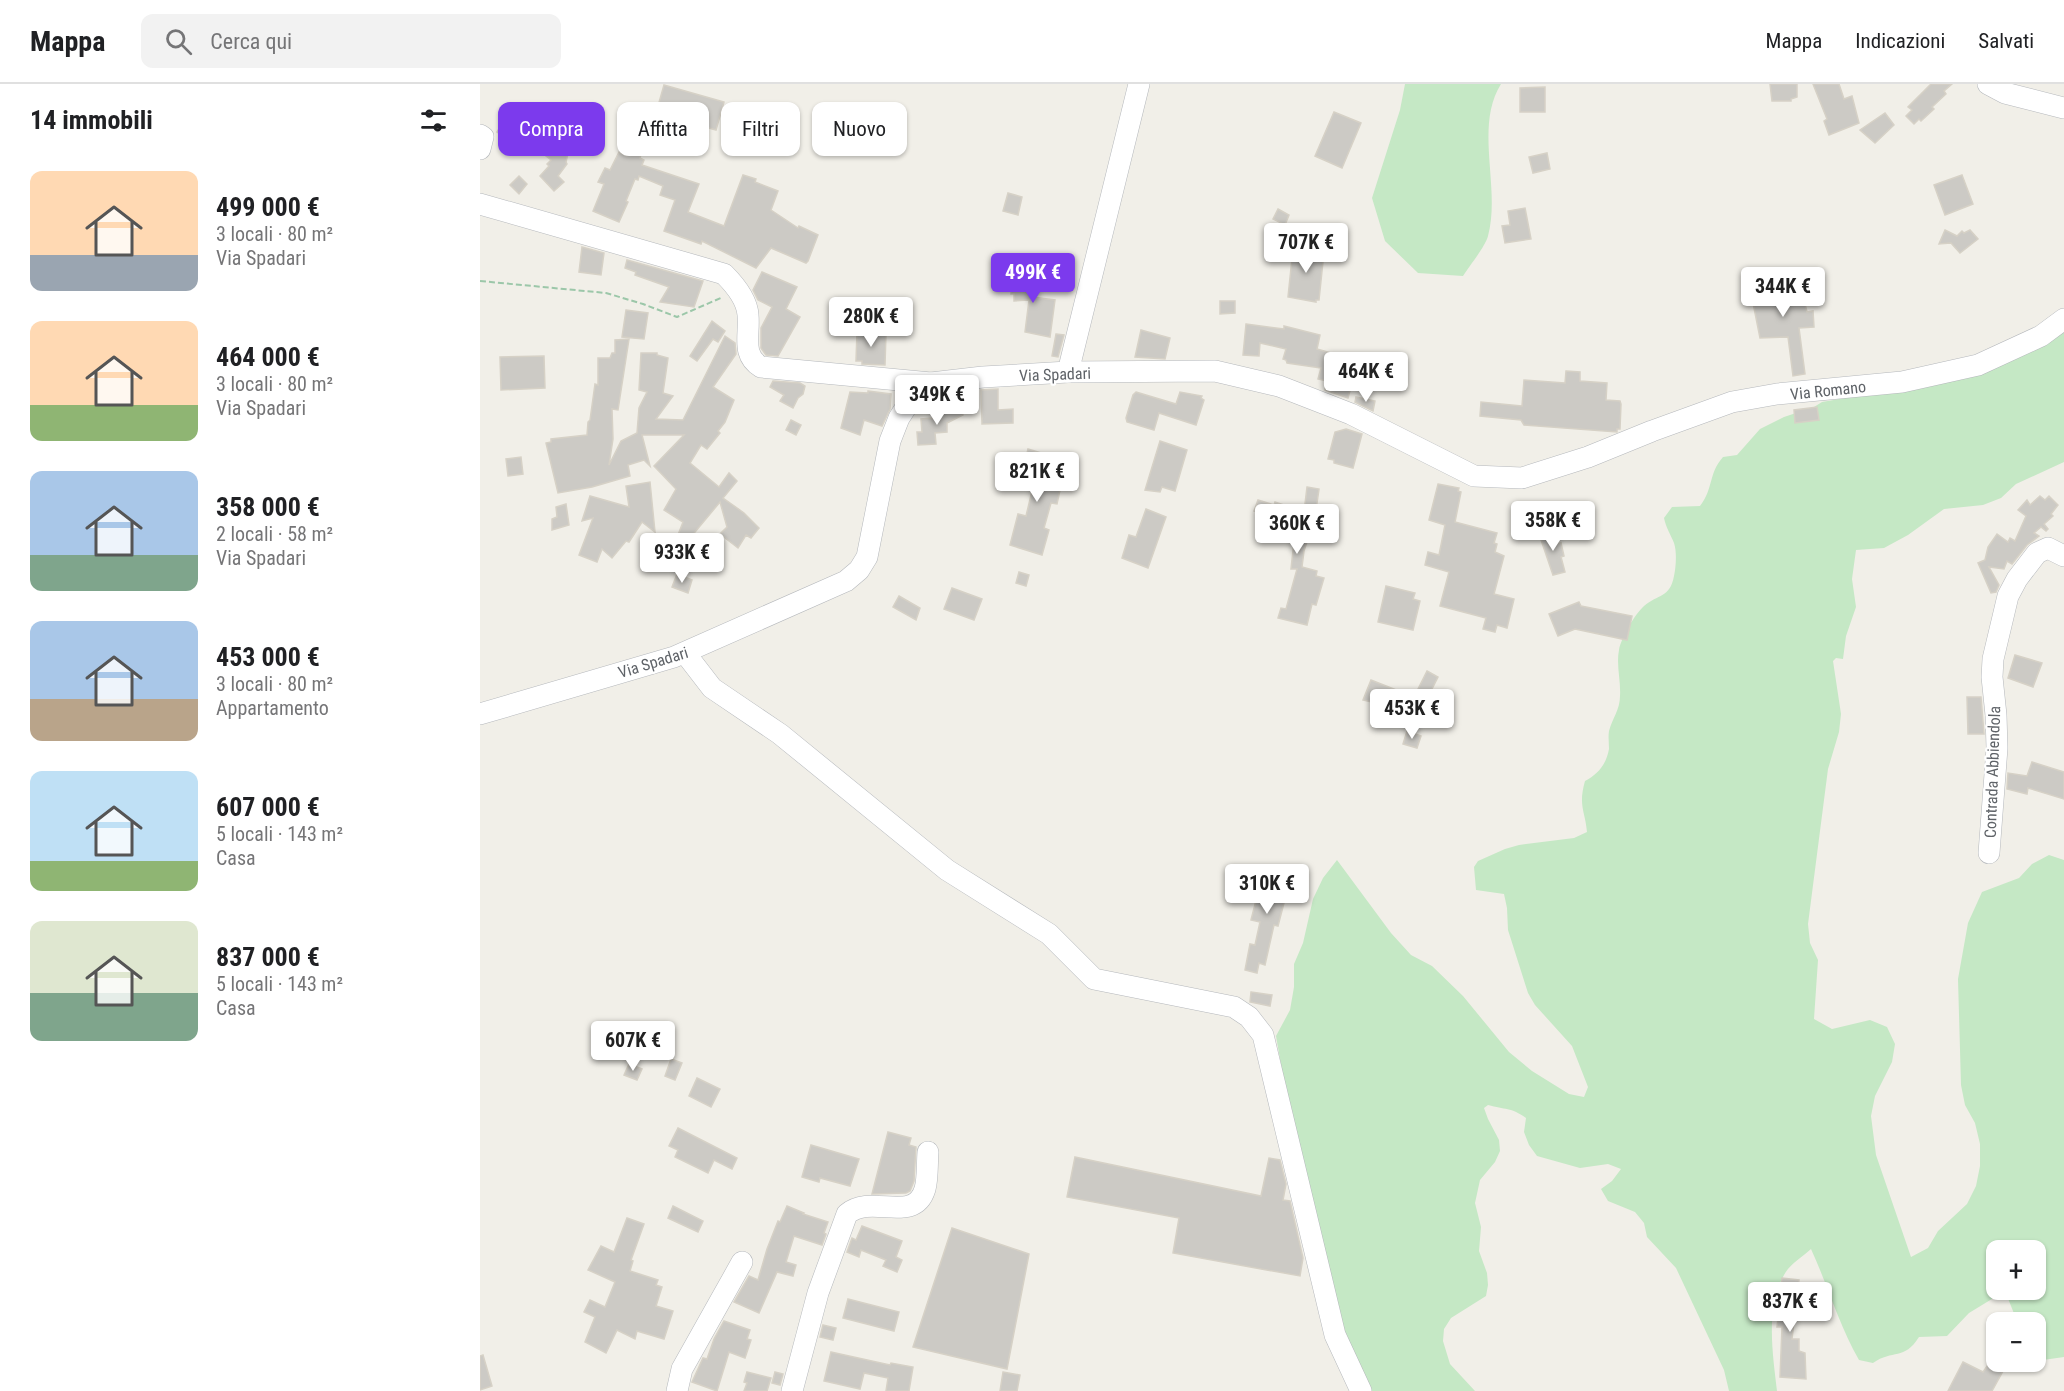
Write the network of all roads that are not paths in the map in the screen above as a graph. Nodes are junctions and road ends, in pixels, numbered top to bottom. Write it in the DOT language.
graph roads {
  1 [pos="1139,84"];
  2 [pos="1988,84"];
  3 [pos="2064,108"];
  4 [pos="480,135"];
  5 [pos="480,149"];
  6 [pos="480,204"];
  7 [pos="2064,319"];
  8 [pos="1068,372"];
  9 [pos="931,383"];
  10 [pos="1588,457"];
  11 [pos="2064,556"];
  12 [pos="685,653"];
  13 [pos="480,714"];
  14 [pos="1989,853"];
  15 [pos="928,1152"];
  16 [pos="742,1262"];
  17 [pos="677,1391"];
  18 [pos="792,1391"];
  19 [pos="1361,1391"];
  1 -- 8 [label="street"];
  2 -- 3 [label="street"];
  4 -- 5 [label="street"];
  6 -- 9 [label="street"];
  7 -- 10 [label="street, Via Romano"];
  8 -- 9 [label="street, Via Spadari"];
  8 -- 10 [label="street, Via Spadari"];
  9 -- 12 [label="street, Via Spadari"];
  11 -- 14 [label="street, Contrada Abbiendola"];
  12 -- 13 [label="street, Via Spadari"];
  12 -- 19 [label="street"];
  15 -- 18 [label="street"];
  16 -- 17 [label="street"];
}
